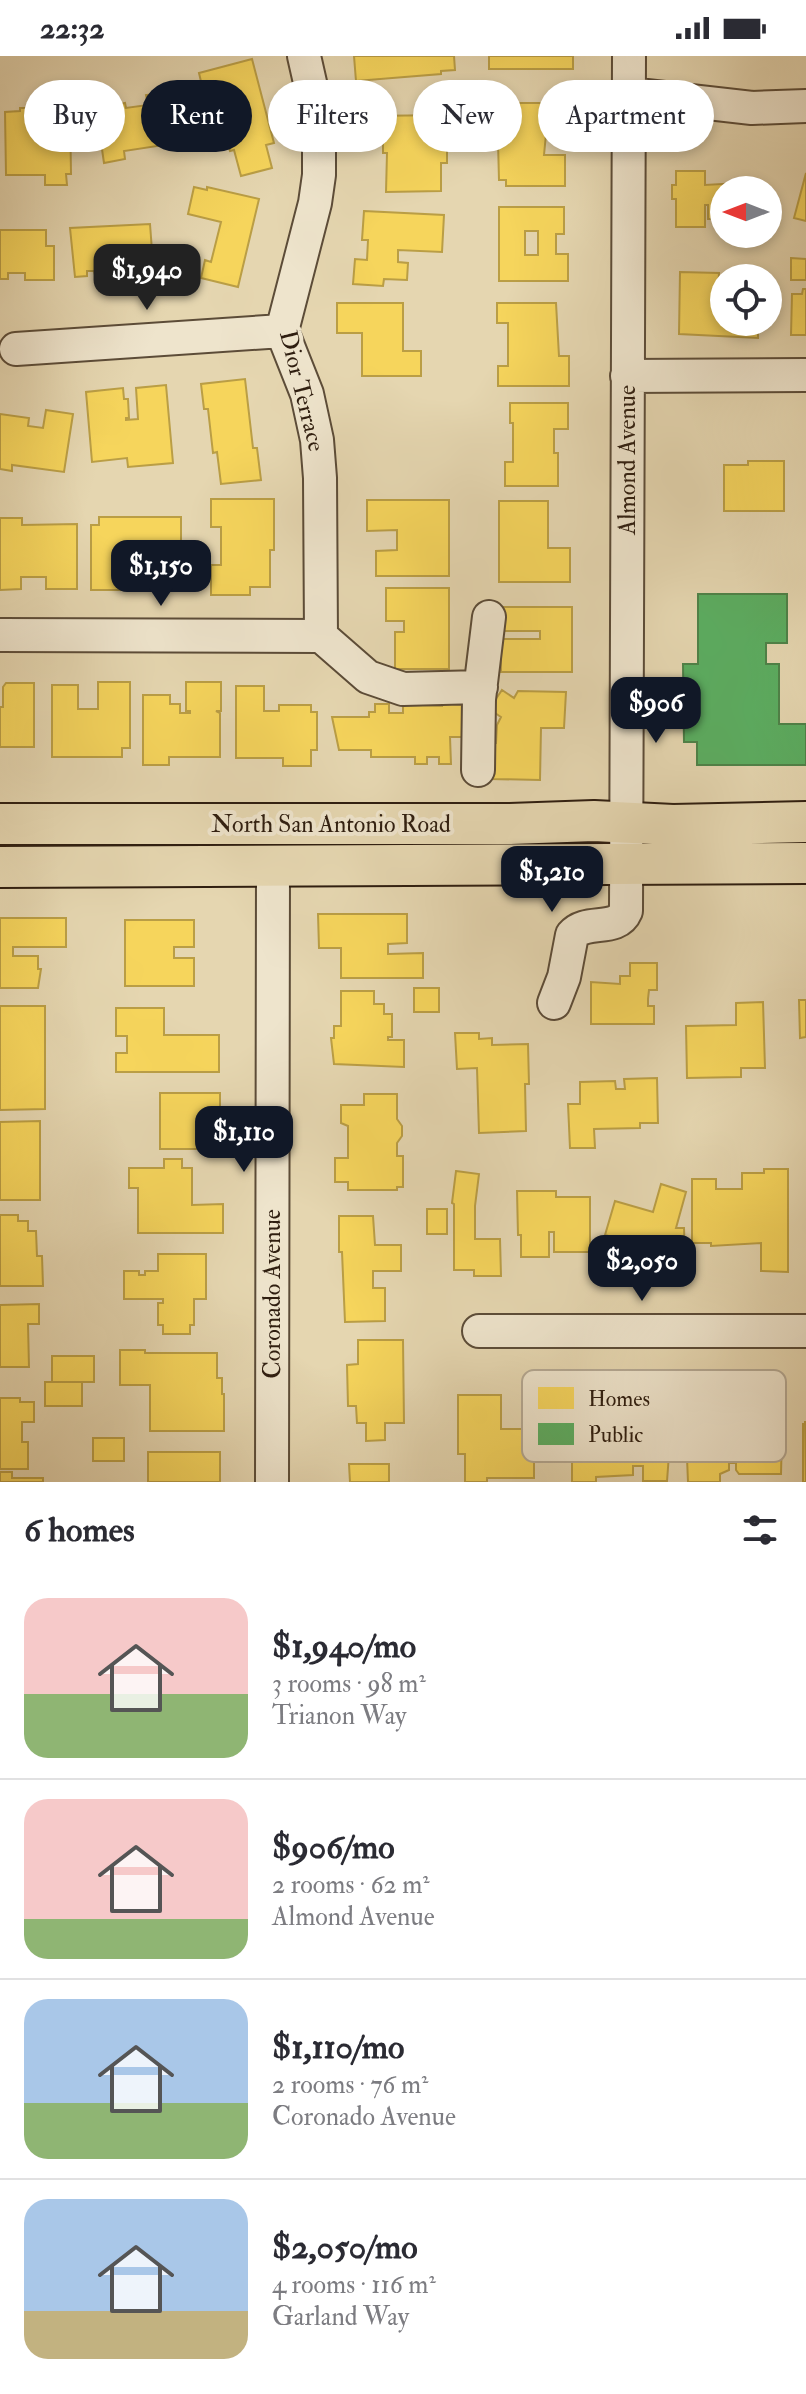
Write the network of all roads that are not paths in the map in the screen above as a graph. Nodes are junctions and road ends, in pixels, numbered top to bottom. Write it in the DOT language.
graph roads {
  1 [pos="304,56"];
  2 [pos="629,56"];
  3 [pos="629,80"];
  4 [pos="714,104"];
  5 [pos="806,106"];
  6 [pos="629,152"];
  7 [pos="282,331"];
  8 [pos="16,349"];
  9 [pos="806,375"];
  10 [pos="627,376"];
  11 [pos="489,617"];
  12 [pos="0,635"];
  13 [pos="321,636"];
  14 [pos="481,687"];
  15 [pos="478,770"];
  16 [pos="806,822"];
  17 [pos="0,824"];
  18 [pos="627,824"];
  19 [pos="806,863"];
  20 [pos="626,864"];
  21 [pos="273,866"];
  22 [pos="0,867"];
  23 [pos="554,1003"];
  24 [pos="479,1331"];
  25 [pos="806,1331"];
  26 [pos="272,1482"];
  1 -- 7 [label="street, Dior Terrace"];
  2 -- 3 [label="street, Almond Avenue"];
  4 -- 5 [label="street"];
  6 -- 10 [label="street, Almond Avenue"];
  7 -- 8 [label="street"];
  7 -- 13 [label="street, Dior Terrace"];
  9 -- 10 [label="street"];
  10 -- 18 [label="street, Almond Avenue"];
  11 -- 14 [label="street"];
  12 -- 13 [label="street"];
  13 -- 14 [label="street"];
  14 -- 15 [label="street"];
  16 -- 18 [label="main road, North San Antonio Road"];
  17 -- 18 [label="main road, North San Antonio Road"];
  18 -- 20 [label="street, Almond Avenue"];
  19 -- 20 [label="main road, North San Antonio Road"];
  20 -- 21 [label="main road, North San Antonio Road"];
  20 -- 23 [label="street, Almond Avenue"];
  21 -- 22 [label="main road, North San Antonio Road"];
  21 -- 26 [label="street, Coronado Avenue"];
  24 -- 25 [label="street"];
}
